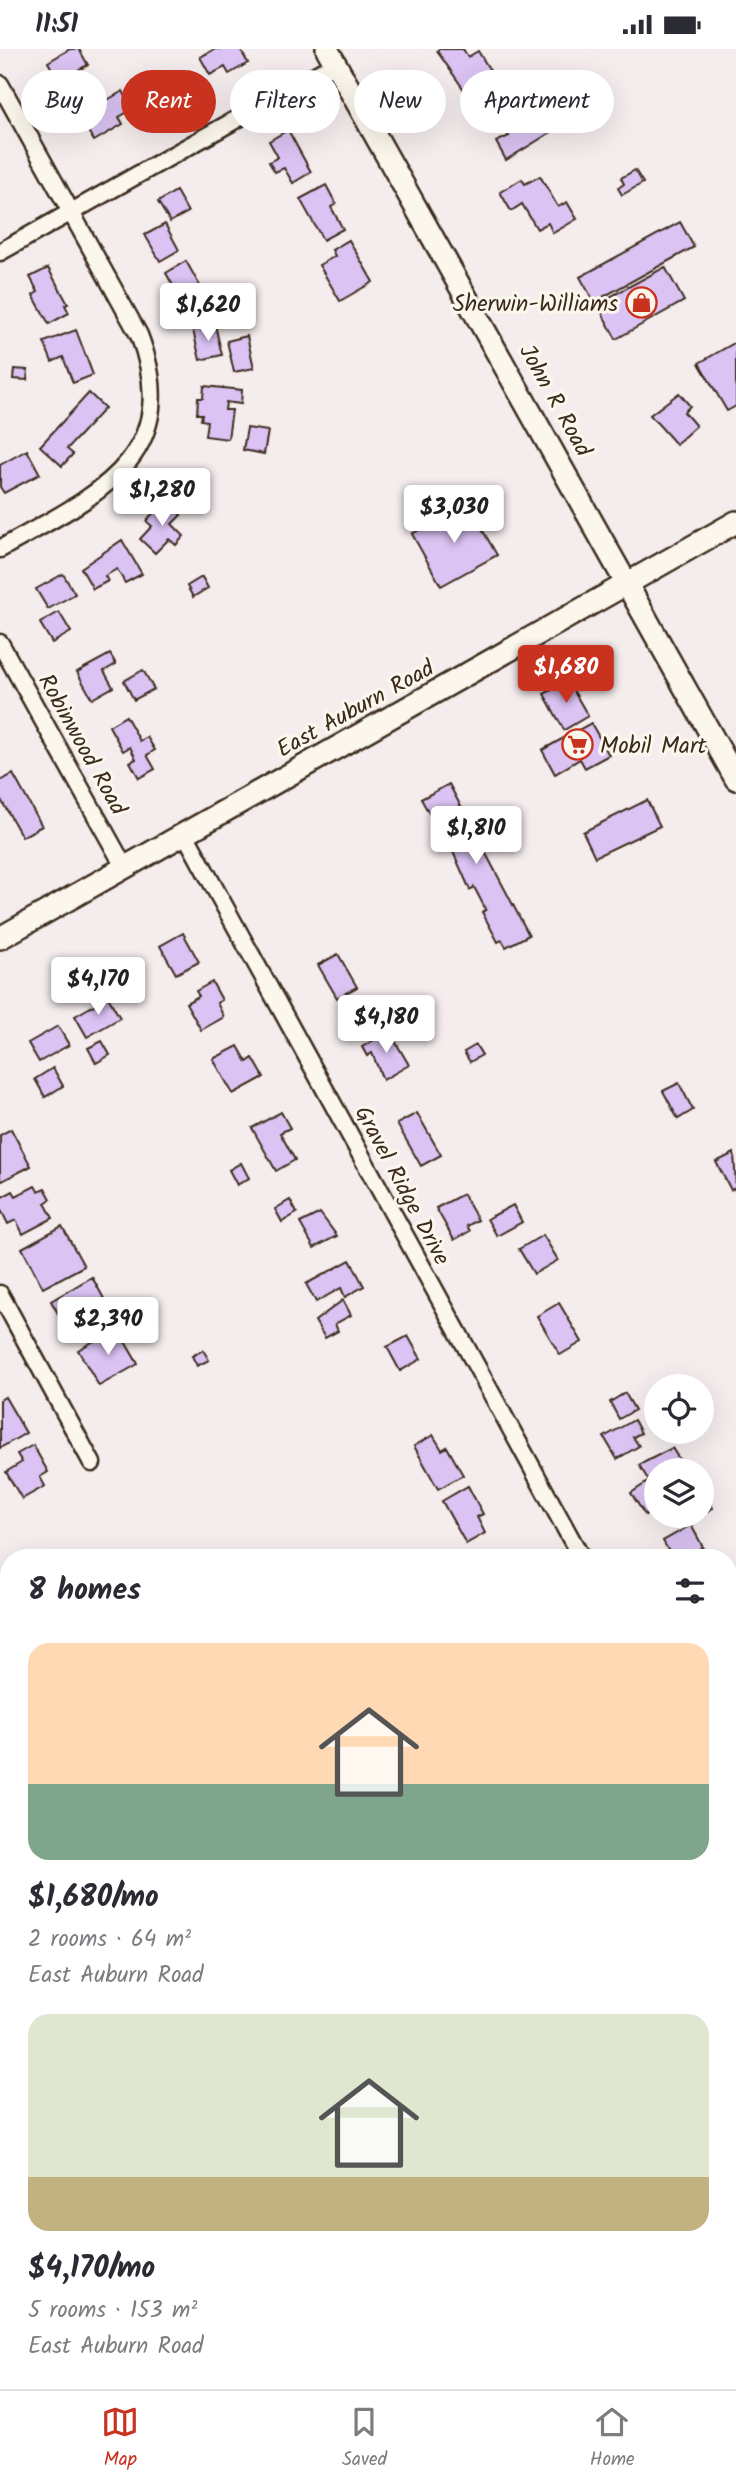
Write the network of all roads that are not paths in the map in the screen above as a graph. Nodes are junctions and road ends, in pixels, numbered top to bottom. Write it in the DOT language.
graph roads {
  1 [pos="331,57"];
  2 [pos="0,84"];
  3 [pos="72,211"];
  4 [pos="0,252"];
  5 [pos="736,522"];
  6 [pos="0,549"];
  7 [pos="628,583"];
  8 [pos="0,643"];
  9 [pos="736,779"];
  10 [pos="185,834"];
  11 [pos="125,868"];
  12 [pos="0,938"];
  13 [pos="0,1294"];
  14 [pos="92,1463"];
  15 [pos="577,1549"];
  1 -- 3 [label="street"];
  1 -- 7 [label="main road, John R Road"];
  2 -- 3 [label="street"];
  3 -- 4 [label="street"];
  3 -- 6 [label="street"];
  5 -- 7 [label="main road, East Auburn Road"];
  7 -- 9 [label="main road, John R Road"];
  7 -- 10 [label="main road, East Auburn Road"];
  8 -- 11 [label="street, Robinwood Road"];
  10 -- 11 [label="main road, East Auburn Road"];
  10 -- 15 [label="street, Gravel Ridge Drive"];
  11 -- 12 [label="main road, East Auburn Road"];
  13 -- 14 [label="street"];
}
